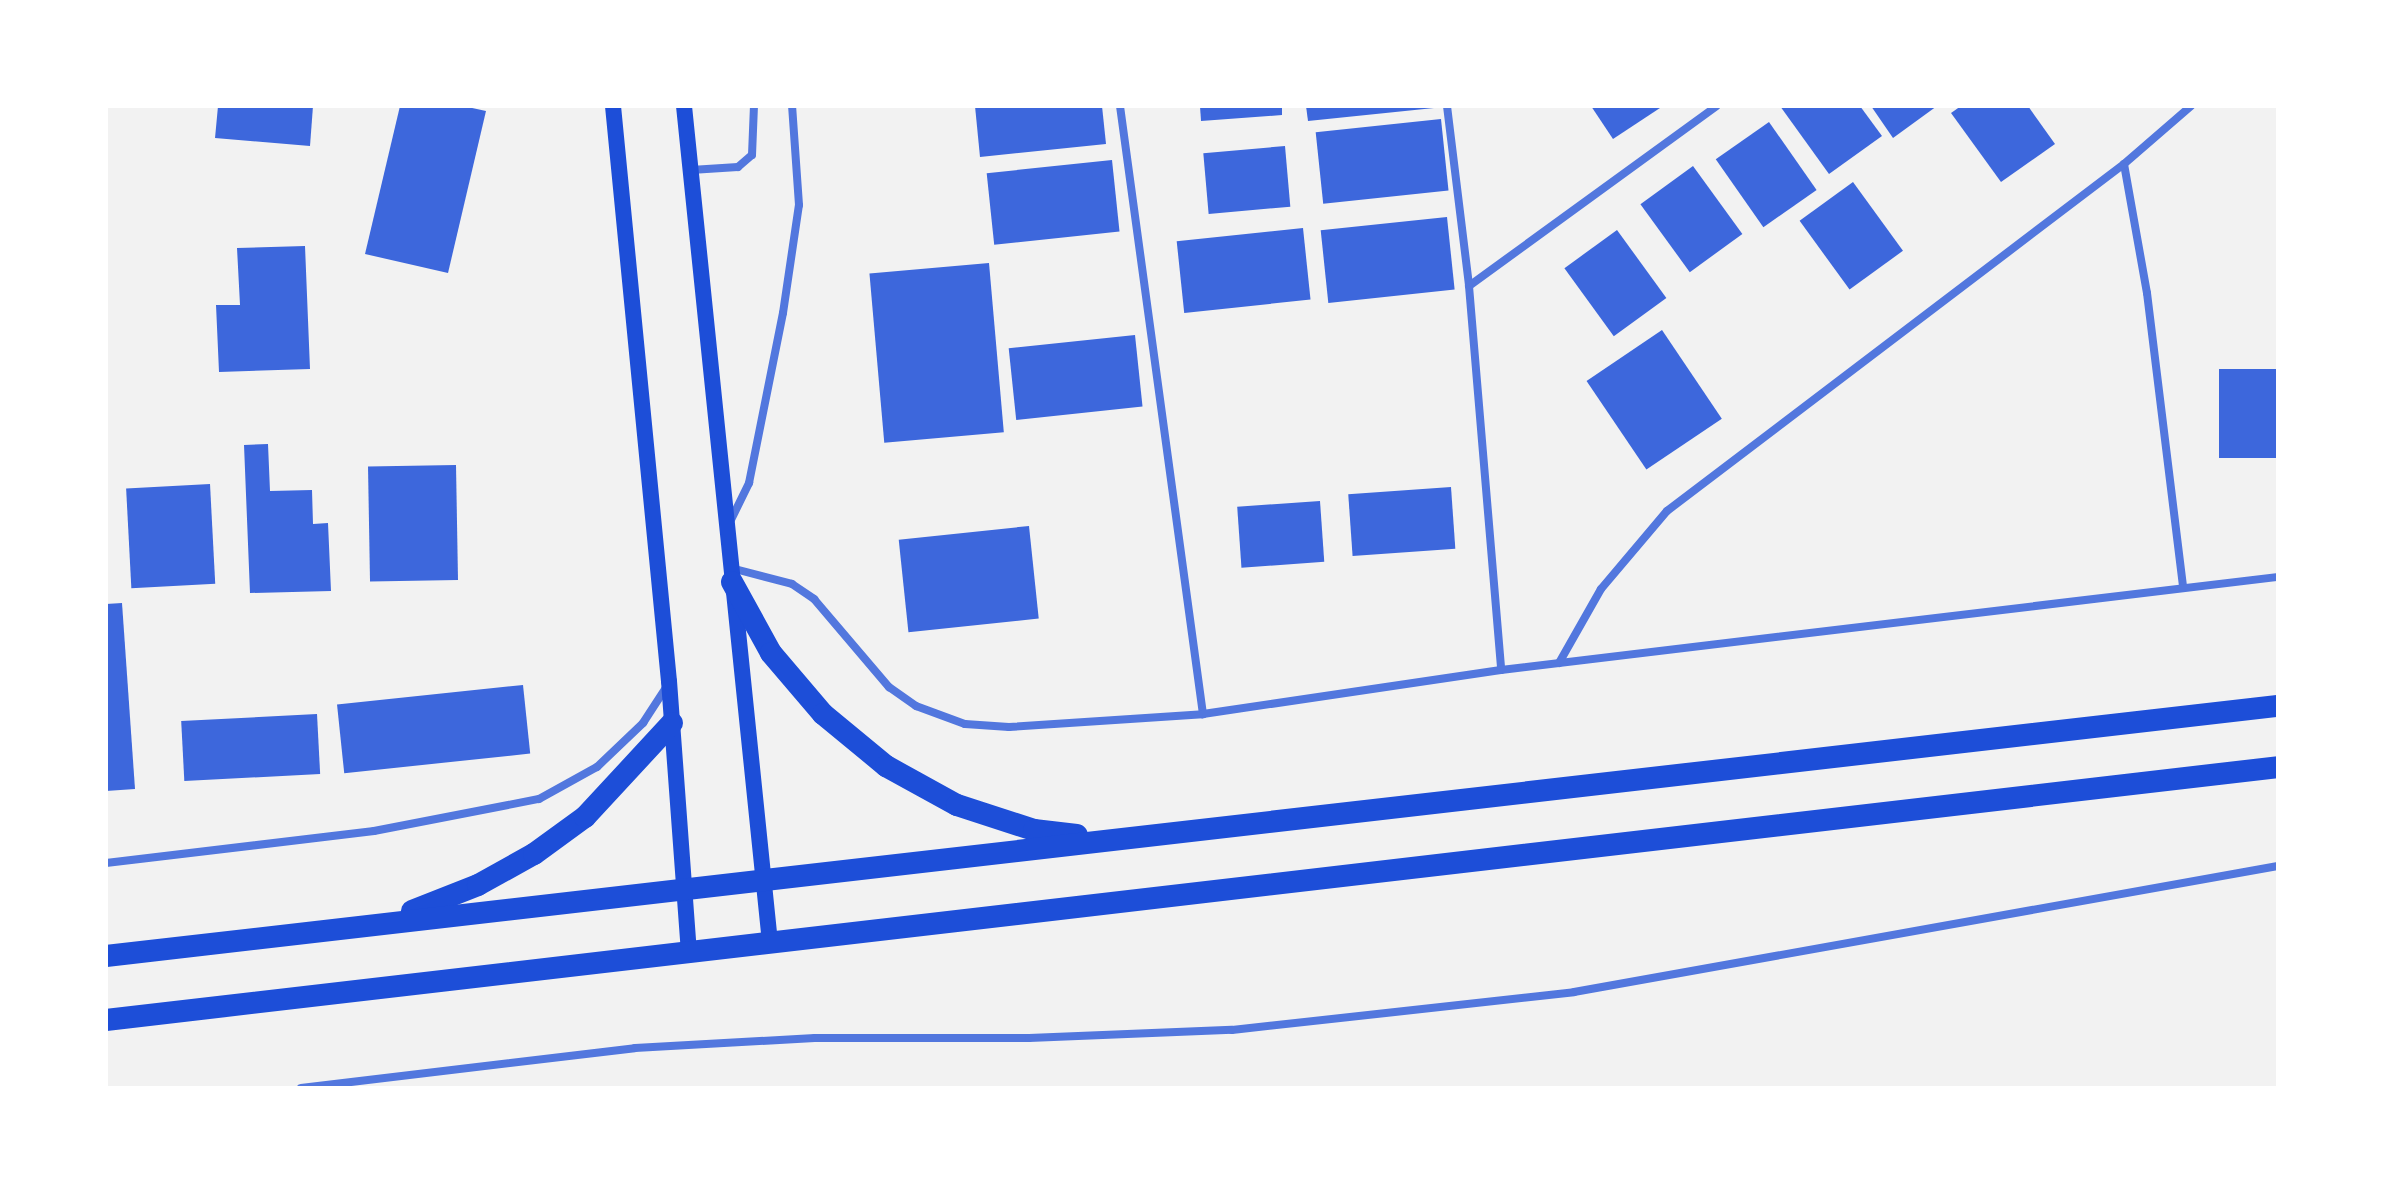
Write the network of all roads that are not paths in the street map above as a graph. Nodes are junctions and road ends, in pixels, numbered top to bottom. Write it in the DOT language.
graph roads {
  1 [pos="613,106"];
  2 [pos="684,106"];
  3 [pos="754,106"];
  4 [pos="792,106"];
  5 [pos="1120,106"];
  6 [pos="1447,106"];
  7 [pos="1717,106"];
  8 [pos="2191,106"];
  9 [pos="2124,164"];
  10 [pos="687,169"];
  11 [pos="1469,286"];
  12 [pos="729,525"];
  13 [pos="731,575"];
  14 [pos="2278,577"];
  15 [pos="2183,587"];
  16 [pos="1559,663"];
  17 [pos="1501,670"];
  18 [pos="669,681"];
  19 [pos="2278,706"];
  20 [pos="1203,714"];
  21 [pos="672,723"];
  22 [pos="2278,767"];
  23 [pos="1114,840"];
  24 [pos="106,863"];
  25 [pos="2278,866"];
  26 [pos="762,883"];
  27 [pos="685,891"];
  28 [pos="357,926"];
  29 [pos="770,943"];
  30 [pos="689,952"];
  31 [pos="106,956"];
  32 [pos="106,1020"];
  33 [pos="301,1088"];
  1 -- 18 [label="main road"];
  2 -- 10 [label="main road"];
  3 -- 10 [label="street"];
  4 -- 12 [label="street"];
  5 -- 20 [label="street"];
  6 -- 11 [label="street"];
  7 -- 11 [label="street"];
  8 -- 9 [label="street"];
  9 -- 15 [label="street"];
  9 -- 16 [label="street"];
  10 -- 12 [label="main road"];
  11 -- 17 [label="street"];
  12 -- 13 [label="main road"];
  13 -- 20 [label="street"];
  13 -- 23 [label="highway"];
  13 -- 26 [label="main road"];
  14 -- 15 [label="street"];
  15 -- 16 [label="street"];
  16 -- 17 [label="street"];
  17 -- 20 [label="street"];
  18 -- 21 [label="main road"];
  18 -- 24 [label="street"];
  19 -- 23 [label="highway"];
  21 -- 27 [label="main road"];
  21 -- 28 [label="highway"];
  22 -- 29 [label="highway"];
  23 -- 26 [label="highway"];
  25 -- 33 [label="street"];
  26 -- 27 [label="highway"];
  26 -- 29 [label="main road"];
  27 -- 28 [label="highway"];
  27 -- 30 [label="main road"];
  28 -- 31 [label="highway"];
  29 -- 30 [label="highway"];
  30 -- 32 [label="highway"];
}
